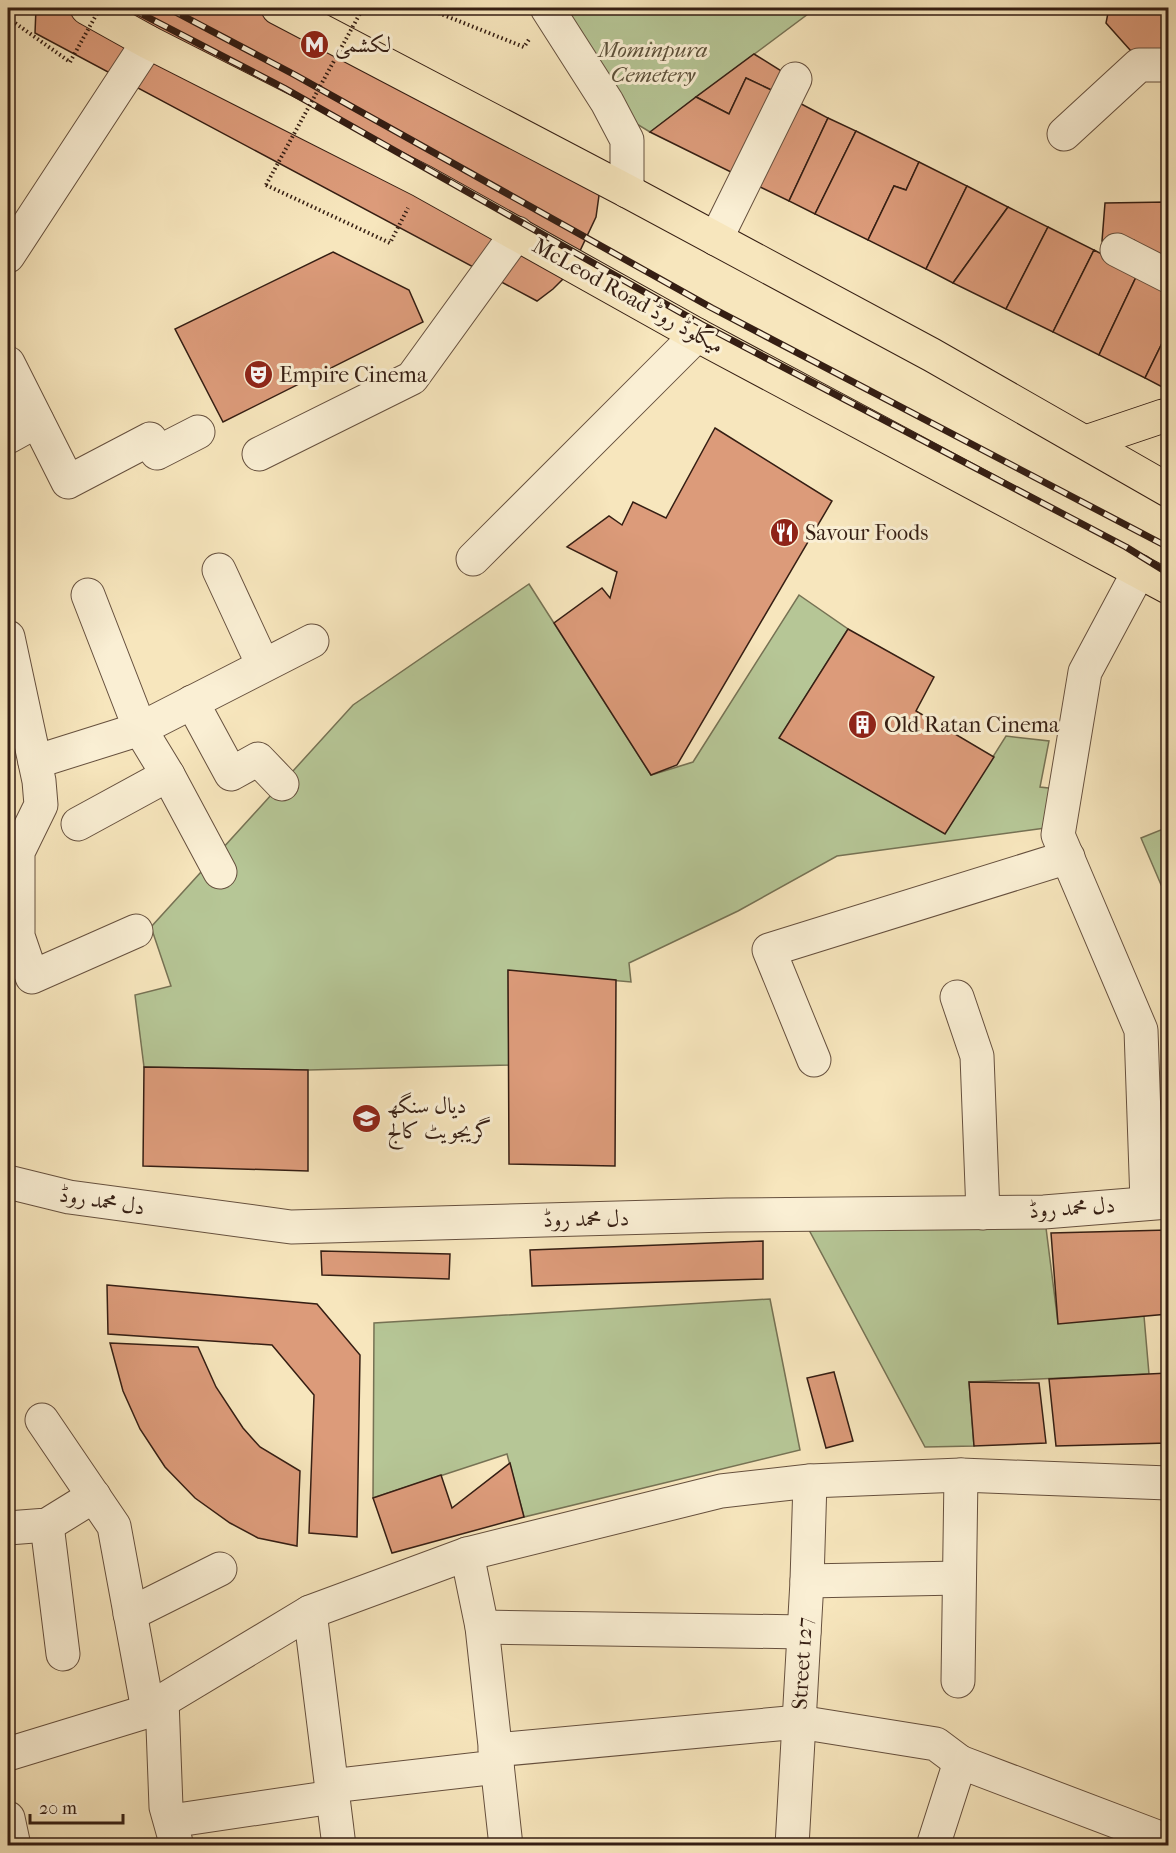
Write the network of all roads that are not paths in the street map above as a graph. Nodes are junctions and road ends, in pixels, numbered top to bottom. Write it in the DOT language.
graph roads {
  1 [pos="87,8"];
  2 [pos="278,8"];
  3 [pos="547,8"];
  4 [pos="148,42"];
  5 [pos="1168,65"];
  6 [pos="795,79"];
  7 [pos="1064,134"];
  8 [pos="627,191"];
  9 [pos="517,233"];
  10 [pos="716,239"];
  11 [pos="1117,250"];
  12 [pos="8,256"];
  13 [pos="1168,276"];
  14 [pos="697,335"];
  15 [pos="8,363"];
  16 [pos="1168,419"];
  17 [pos="37,421"];
  18 [pos="198,432"];
  19 [pos="8,436"];
  20 [pos="1086,442"];
  21 [pos="259,454"];
  22 [pos="1168,490"];
  23 [pos="473,559"];
  24 [pos="219,570"];
  25 [pos="1139,571"];
  26 [pos="1168,588"];
  27 [pos="88,595"];
  28 [pos="8,637"];
  29 [pos="312,641"];
  30 [pos="263,665"];
  31 [pos="192,702"];
  32 [pos="140,729"];
  33 [pos="35,762"];
  34 [pos="168,775"];
  35 [pos="282,784"];
  36 [pos="78,824"];
  37 [pos="1068,857"];
  38 [pos="220,872"];
  39 [pos="135,932"];
  40 [pos="13,938"];
  41 [pos="957,997"];
  42 [pos="814,1060"];
  43 [pos="8,1182"];
  44 [pos="1158,1202"];
  45 [pos="983,1213"];
  46 [pos="42,1419"];
  47 [pos="961,1475"];
  48 [pos="810,1481"];
  49 [pos="1168,1483"];
  50 [pos="94,1496"];
  51 [pos="47,1525"];
  52 [pos="8,1528"];
  53 [pos="467,1554"];
  54 [pos="220,1569"];
  55 [pos="959,1578"];
  56 [pos="807,1581"];
  57 [pos="310,1612"];
  58 [pos="130,1614"];
  59 [pos="482,1627"];
  60 [pos="804,1632"];
  61 [pos="63,1654"];
  62 [pos="958,1681"];
  63 [pos="155,1705"];
  64 [pos="799,1722"];
  65 [pos="8,1754"];
  66 [pos="496,1759"];
  67 [pos="960,1762"];
  68 [pos="332,1792"];
  69 [pos="8,1818"];
  70 [pos="174,1833"];
  71 [pos="1168,1841"];
  72 [pos="14,1845"];
  73 [pos="339,1845"];
  74 [pos="506,1845"];
  75 [pos="792,1845"];
  76 [pos="933,1845"];
  1 -- 4 [label="main road, McLeod Road میکلوڈ روڈ"];
  2 -- 8 [label="main road"];
  3 -- 8 [label="street"];
  4 -- 9 [label="main road, McLeod Road میکلوڈ روڈ"];
  4 -- 12 [label="street"];
  5 -- 7 [label="street"];
  6 -- 10 [label="street"];
  8 -- 10 [label="main road"];
  9 -- 14 [label="main road, McLeod Road میکلوڈ روڈ"];
  9 -- 21 [label="street"];
  10 -- 20 [label="main road"];
  11 -- 13 [label="street"];
  14 -- 23 [label="street"];
  14 -- 25 [label="main road, McLeod Road میکلوڈ روڈ"];
  15 -- 17 [label="street"];
  16 -- 20 [label="main road"];
  17 -- 18 [label="street"];
  17 -- 19 [label="street"];
  20 -- 22 [label="main road"];
  24 -- 30 [label="street"];
  25 -- 26 [label="main road, McLeod Road میکلوڈ روڈ"];
  25 -- 37 [label="street"];
  27 -- 32 [label="street"];
  28 -- 33 [label="street"];
  29 -- 30 [label="street"];
  30 -- 31 [label="street"];
  31 -- 32 [label="street"];
  31 -- 35 [label="street"];
  32 -- 33 [label="street"];
  32 -- 34 [label="street"];
  33 -- 40 [label="street"];
  34 -- 36 [label="street"];
  34 -- 38 [label="street"];
  37 -- 42 [label="street"];
  37 -- 44 [label="street"];
  39 -- 40 [label="street"];
  41 -- 45 [label="street"];
  43 -- 45 [label="street, دل محمد روڈ"];
  44 -- 45 [label="street, دل محمد روڈ"];
  46 -- 50 [label="street"];
  47 -- 48 [label="street"];
  47 -- 49 [label="street"];
  47 -- 55 [label="street"];
  48 -- 53 [label="street"];
  48 -- 56 [label="street, Street 127"];
  50 -- 51 [label="street"];
  50 -- 58 [label="street"];
  51 -- 52 [label="street"];
  51 -- 61 [label="street"];
  53 -- 57 [label="street"];
  53 -- 59 [label="street"];
  54 -- 58 [label="street"];
  55 -- 56 [label="street"];
  55 -- 62 [label="street"];
  56 -- 60 [label="street, Street 127"];
  57 -- 63 [label="street"];
  57 -- 68 [label="street"];
  58 -- 63 [label="street"];
  59 -- 60 [label="street"];
  59 -- 66 [label="street"];
  60 -- 64 [label="street, Street 127"];
  63 -- 65 [label="street"];
  63 -- 70 [label="street"];
  64 -- 66 [label="street"];
  64 -- 67 [label="street"];
  64 -- 75 [label="street, Street 127"];
  66 -- 68 [label="street"];
  66 -- 74 [label="street"];
  67 -- 71 [label="street"];
  67 -- 76 [label="street"];
  68 -- 70 [label="street"];
  68 -- 73 [label="street"];
  69 -- 72 [label="street"];
}
